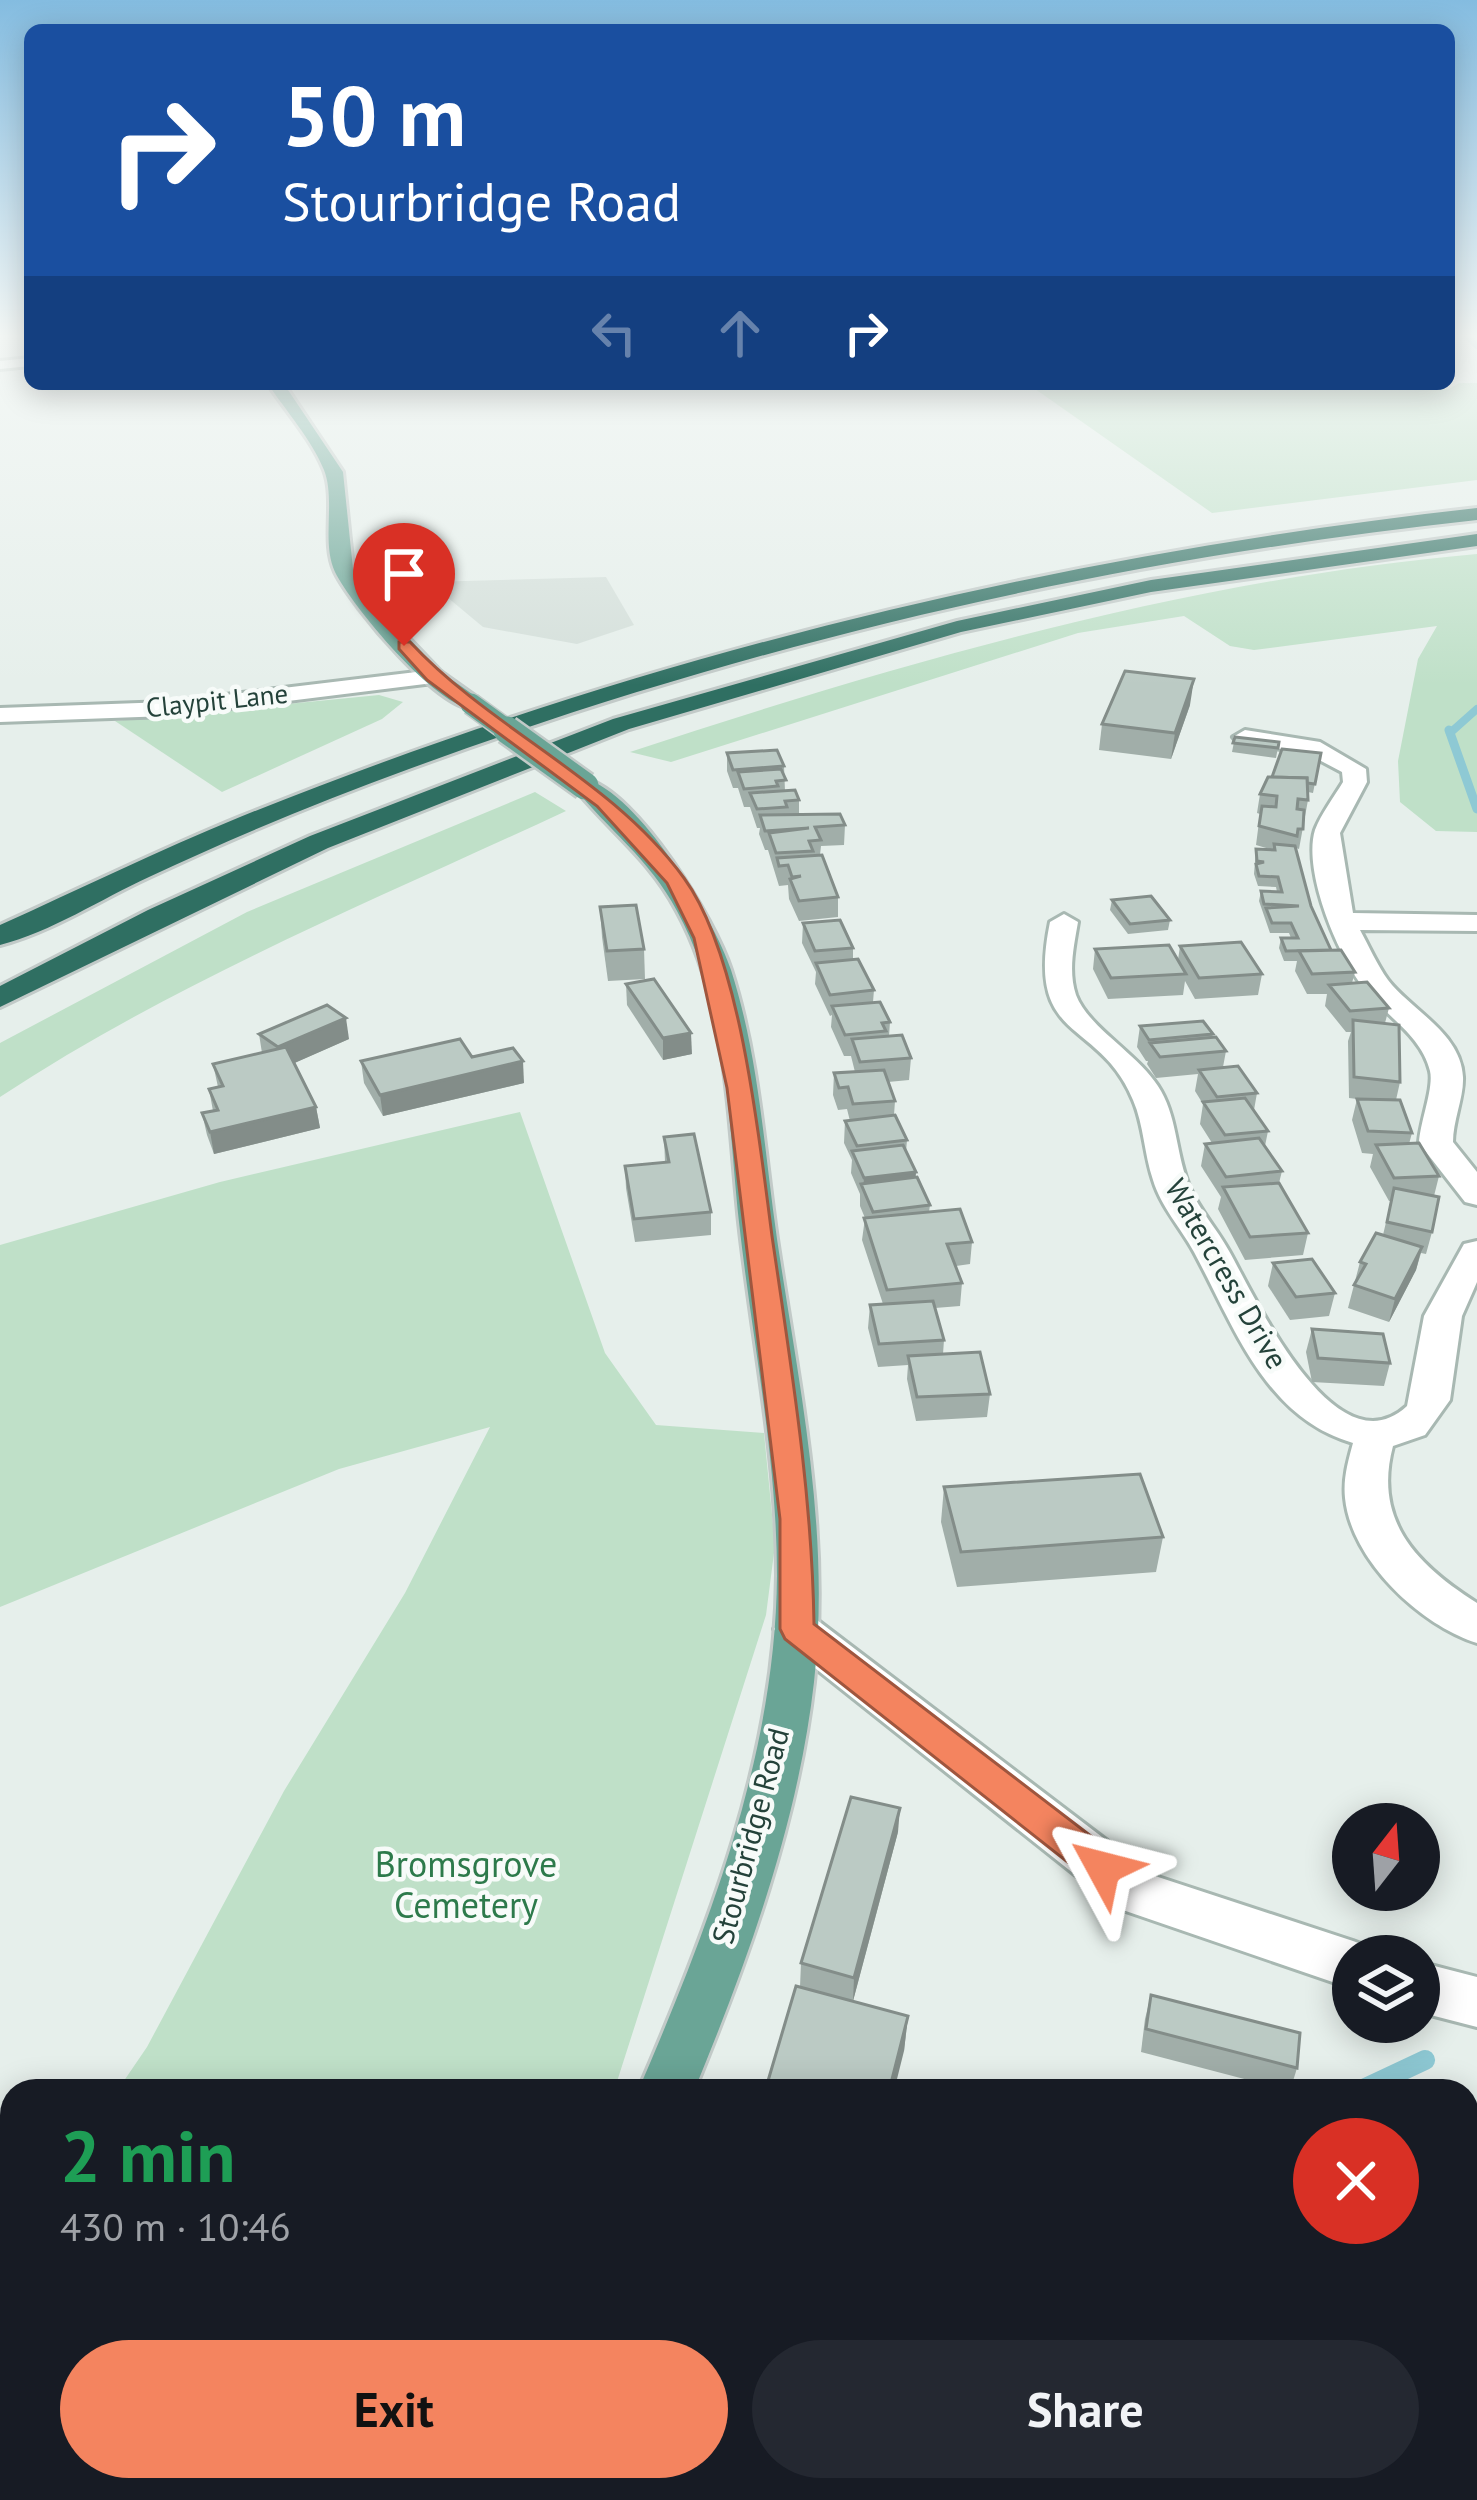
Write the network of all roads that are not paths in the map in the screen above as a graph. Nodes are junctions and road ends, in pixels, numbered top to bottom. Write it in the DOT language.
graph roads {
  1 [pos="321,452"];
  2 [pos="1477,514"];
  3 [pos="1477,540"];
  4 [pos="433,677"];
  5 [pos="0,715"];
  6 [pos="1245,737"];
  7 [pos="1341,921"];
  8 [pos="1477,923"];
  9 [pos="0,936"];
  10 [pos="1098,956"];
  11 [pos="0,998"];
  12 [pos="1477,1195"];
  13 [pos="1477,1252"];
  14 [pos="1376,1435"];
  15 [pos="1477,1626"];
  16 [pos="797,1629"];
  17 [pos="1332,1958"];
  18 [pos="671,2079"];
  1 -- 4 [label="main road, Stourbridge Road"];
  2 -- 9 [label="highway"];
  3 -- 11 [label="highway"];
  4 -- 5 [label="street, Claypit Lane"];
  4 -- 16 [label="main road, Stourbridge Road, bridge"];
  6 -- 7 [label="street"];
  7 -- 8 [label="street"];
  7 -- 12 [label="street"];
  10 -- 14 [label="street, Watercress Drive"];
  13 -- 14 [label="street"];
  14 -- 15 [label="street"];
  16 -- 17 [label="street"];
  16 -- 18 [label="main road, Stourbridge Road"];
}
